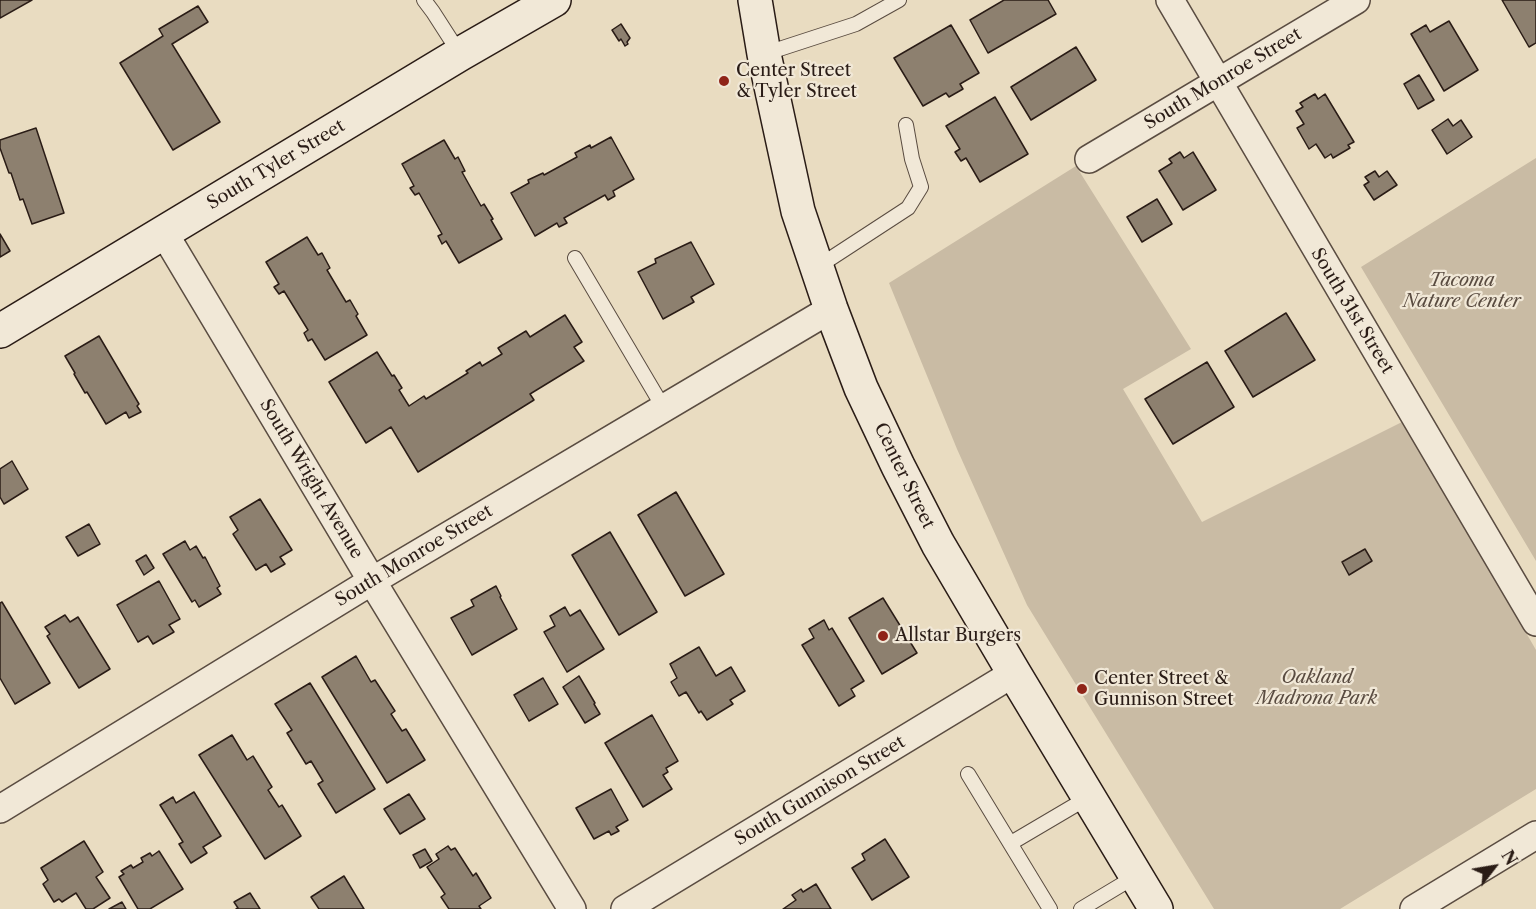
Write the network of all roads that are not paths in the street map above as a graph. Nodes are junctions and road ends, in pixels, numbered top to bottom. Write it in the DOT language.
graph roads {
  1 [pos="424,0"];
  2 [pos="554,0"];
  3 [pos="755,0"];
  4 [pos="899,0"];
  5 [pos="1170,0"];
  6 [pos="1356,0"];
  7 [pos="460,54"];
  8 [pos="764,54"];
  9 [pos="1217,82"];
  10 [pos="906,125"];
  11 [pos="1089,159"];
  12 [pos="164,233"];
  13 [pos="575,258"];
  14 [pos="816,268"];
  15 [pos="831,309"];
  16 [pos="0,331"];
  17 [pos="663,407"];
  18 [pos="372,581"];
  19 [pos="1532,607"];
  20 [pos="1014,673"];
  21 [pos="968,774"];
  22 [pos="1089,797"];
  23 [pos="0,808"];
  24 [pos="1536,835"];
  25 [pos="1011,843"];
  26 [pos="1136,876"];
  27 [pos="572,909"];
  28 [pos="626,909"];
  29 [pos="1050,909"];
  30 [pos="1081,909"];
  31 [pos="1156,909"];
  32 [pos="1414,909"];
  1 -- 7 [label="lane"];
  2 -- 7 [label="main road, South Tyler Street"];
  3 -- 8 [label="main road, Center Street"];
  4 -- 8 [label="lane"];
  5 -- 9 [label="street, South 31st Street"];
  6 -- 9 [label="street, South Monroe Street"];
  7 -- 12 [label="main road, South Tyler Street"];
  8 -- 14 [label="main road, Center Street"];
  9 -- 11 [label="street, South Monroe Street"];
  9 -- 19 [label="street, South 31st Street"];
  10 -- 14 [label="lane"];
  12 -- 16 [label="main road, South Tyler Street"];
  12 -- 18 [label="street, South Wright Avenue"];
  13 -- 17 [label="lane"];
  14 -- 15 [label="main road, Center Street"];
  15 -- 17 [label="street, South Monroe Street"];
  15 -- 20 [label="main road, Center Street"];
  17 -- 18 [label="street, South Monroe Street"];
  18 -- 23 [label="street, South Monroe Street"];
  18 -- 27 [label="street, South Wright Avenue"];
  20 -- 22 [label="main road, Center Street"];
  20 -- 28 [label="street, South Gunnison Street"];
  21 -- 25 [label="lane"];
  22 -- 25 [label="lane"];
  22 -- 26 [label="main road, Center Street"];
  24 -- 32 [label="street"];
  25 -- 29 [label="lane"];
  26 -- 30 [label="lane"];
  26 -- 31 [label="main road, Center Street"];
}
